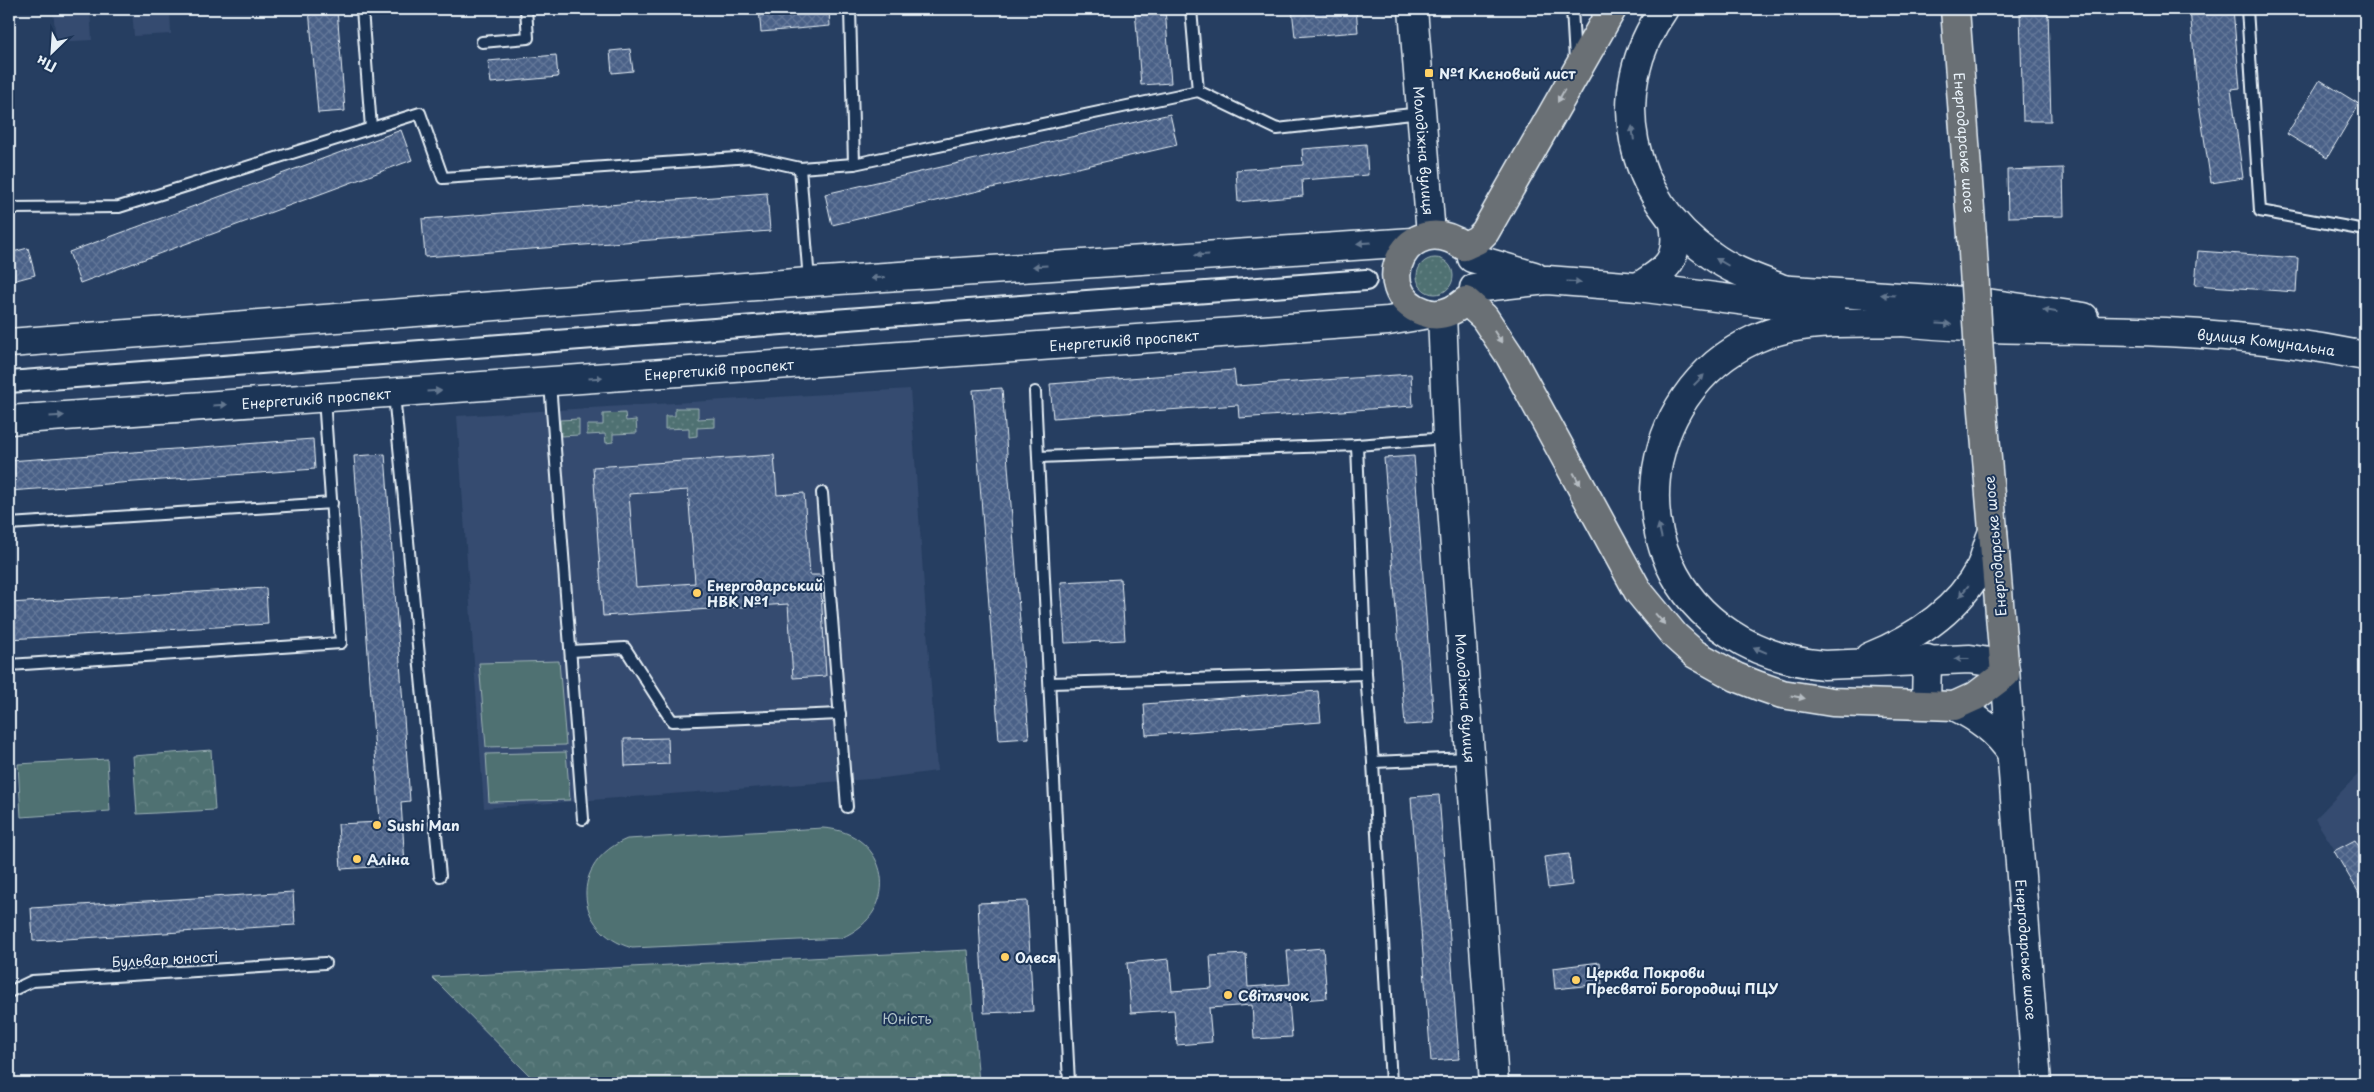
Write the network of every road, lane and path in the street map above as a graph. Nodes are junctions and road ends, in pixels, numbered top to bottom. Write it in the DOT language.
graph roads {
  1 [pos="362,9"];
  2 [pos="526,9"];
  3 [pos="850,9"];
  4 [pos="1191,9"];
  5 [pos="1413,9"];
  6 [pos="1572,9"];
  7 [pos="1612,9"];
  8 [pos="1664,9"];
  9 [pos="1942,9"];
  10 [pos="1956,9"];
  11 [pos="2247,9"];
  12 [pos="482,42"];
  13 [pos="1958,48"];
  14 [pos="1575,71"];
  15 [pos="1198,91"];
  16 [pos="1421,113"];
  17 [pos="371,128"];
  18 [pos="854,164"];
  19 [pos="800,168"];
  20 [pos="9,208"];
  21 [pos="1674,223"];
  22 [pos="2365,230"];
  23 [pos="1422,238"];
  24 [pos="1468,252"];
  25 [pos="1366,280"];
  26 [pos="1547,280"];
  27 [pos="809,282"];
  28 [pos="1638,287"];
  29 [pos="1783,289"];
  30 [pos="1470,294"];
  31 [pos="1435,314"];
  32 [pos="1904,322"];
  33 [pos="2167,332"];
  34 [pos="9,343"];
  35 [pos="2365,356"];
  36 [pos="9,382"];
  37 [pos="550,382"];
  38 [pos="1035,392"];
  39 [pos="394,393"];
  40 [pos="324,398"];
  41 [pos="9,420"];
  42 [pos="1448,438"];
  43 [pos="1357,445"];
  44 [pos="1038,457"];
  45 [pos="822,493"];
  46 [pos="332,503"];
  47 [pos="9,524"];
  48 [pos="1994,532"];
  49 [pos="571,651"];
  50 [pos="1927,659"];
  51 [pos="1842,664"];
  52 [pos="9,665"];
  53 [pos="1366,674"];
  54 [pos="2005,674"];
  55 [pos="1050,684"];
  56 [pos="1926,704"];
  57 [pos="1954,706"];
  58 [pos="840,714"];
  59 [pos="2012,754"];
  60 [pos="1470,758"];
  61 [pos="1373,762"];
  62 [pos="847,807"];
  63 [pos="583,819"];
  64 [pos="440,876"];
  65 [pos="325,963"];
  66 [pos="9,992"];
  67 [pos="1069,1083"];
  68 [pos="1391,1083"];
  69 [pos="1494,1083"];
  70 [pos="2037,1083"];
  1 -- 17 [label="lane"];
  2 -- 12 [label="lane"];
  3 -- 18 [label="lane"];
  4 -- 15 [label="lane"];
  5 -- 16 [label="street, Молодіжна вулиця"];
  6 -- 14 [label="lane"];
  7 -- 14 [label="main road"];
  21 -- 8 [label="street, one-way"];
  9 -- 13 [label="street"];
  10 -- 13 [label="main road, Енергодарське шосе"];
  11 -- 22 [label="lane"];
  13 -- 48 [label="main road, Енергодарське шосе, bridge"];
  14 -- 24 [label="main road, one-way"];
  15 -- 16 [label="lane"];
  15 -- 18 [label="lane"];
  16 -- 23 [label="street, Молодіжна вулиця"];
  17 -- 19 [label="lane"];
  17 -- 20 [label="lane"];
  18 -- 19 [label="lane"];
  19 -- 27 [label="lane"];
  21 -- 28 [label="street"];
  29 -- 21 [label="street, one-way"];
  23 -- 24 [label="main road"];
  23 -- 27 [label="street, one-way"];
  23 -- 31 [label="main road"];
  24 -- 26 [label="street"];
  24 -- 30 [label="street"];
  25 -- 36 [label="street"];
  26 -- 28 [label="street, one-way"];
  26 -- 30 [label="street"];
  27 -- 34 [label="street"];
  28 -- 29 [label="street"];
  28 -- 32 [label="street"];
  33 -- 29 [label="street, one-way"];
  30 -- 31 [label="main road"];
  30 -- 56 [label="main road, one-way"];
  37 -- 31 [label="street, Енергетиків проспект, one-way"];
  31 -- 42 [label="street, Молодіжна вулиця"];
  32 -- 33 [label="street, one-way"];
  51 -- 32 [label="street, one-way"];
  33 -- 35 [label="street, вулиця Комунальна"];
  39 -- 37 [label="street, Енергетиків проспект, one-way"];
  37 -- 49 [label="lane"];
  38 -- 44 [label="lane"];
  39 -- 40 [label="street, Енергетиків проспект"];
  39 -- 64 [label="lane"];
  41 -- 40 [label="street, Енергетиків проспект, one-way"];
  40 -- 46 [label="lane"];
  42 -- 43 [label="lane"];
  42 -- 60 [label="street, Молодіжна вулиця"];
  43 -- 44 [label="lane"];
  43 -- 53 [label="lane"];
  44 -- 55 [label="lane"];
  45 -- 58 [label="lane"];
  46 -- 47 [label="lane"];
  46 -- 52 [label="lane"];
  48 -- 51 [label="street, one-way"];
  48 -- 54 [label="main road, Енергодарське шосе"];
  49 -- 58 [label="lane"];
  49 -- 63 [label="lane"];
  50 -- 51 [label="street"];
  54 -- 50 [label="street, one-way"];
  50 -- 56 [label="street"];
  53 -- 55 [label="lane"];
  53 -- 61 [label="lane"];
  54 -- 57 [label="main road"];
  54 -- 59 [label="street, Енергодарське шосе"];
  55 -- 67 [label="lane"];
  56 -- 57 [label="main road"];
  57 -- 59 [label="street"];
  58 -- 62 [label="lane"];
  59 -- 70 [label="street, Енергодарське шосе"];
  60 -- 61 [label="lane"];
  60 -- 69 [label="street, Молодіжна вулиця"];
  61 -- 68 [label="lane"];
  65 -- 66 [label="lane, Бульвар юності"];
}
